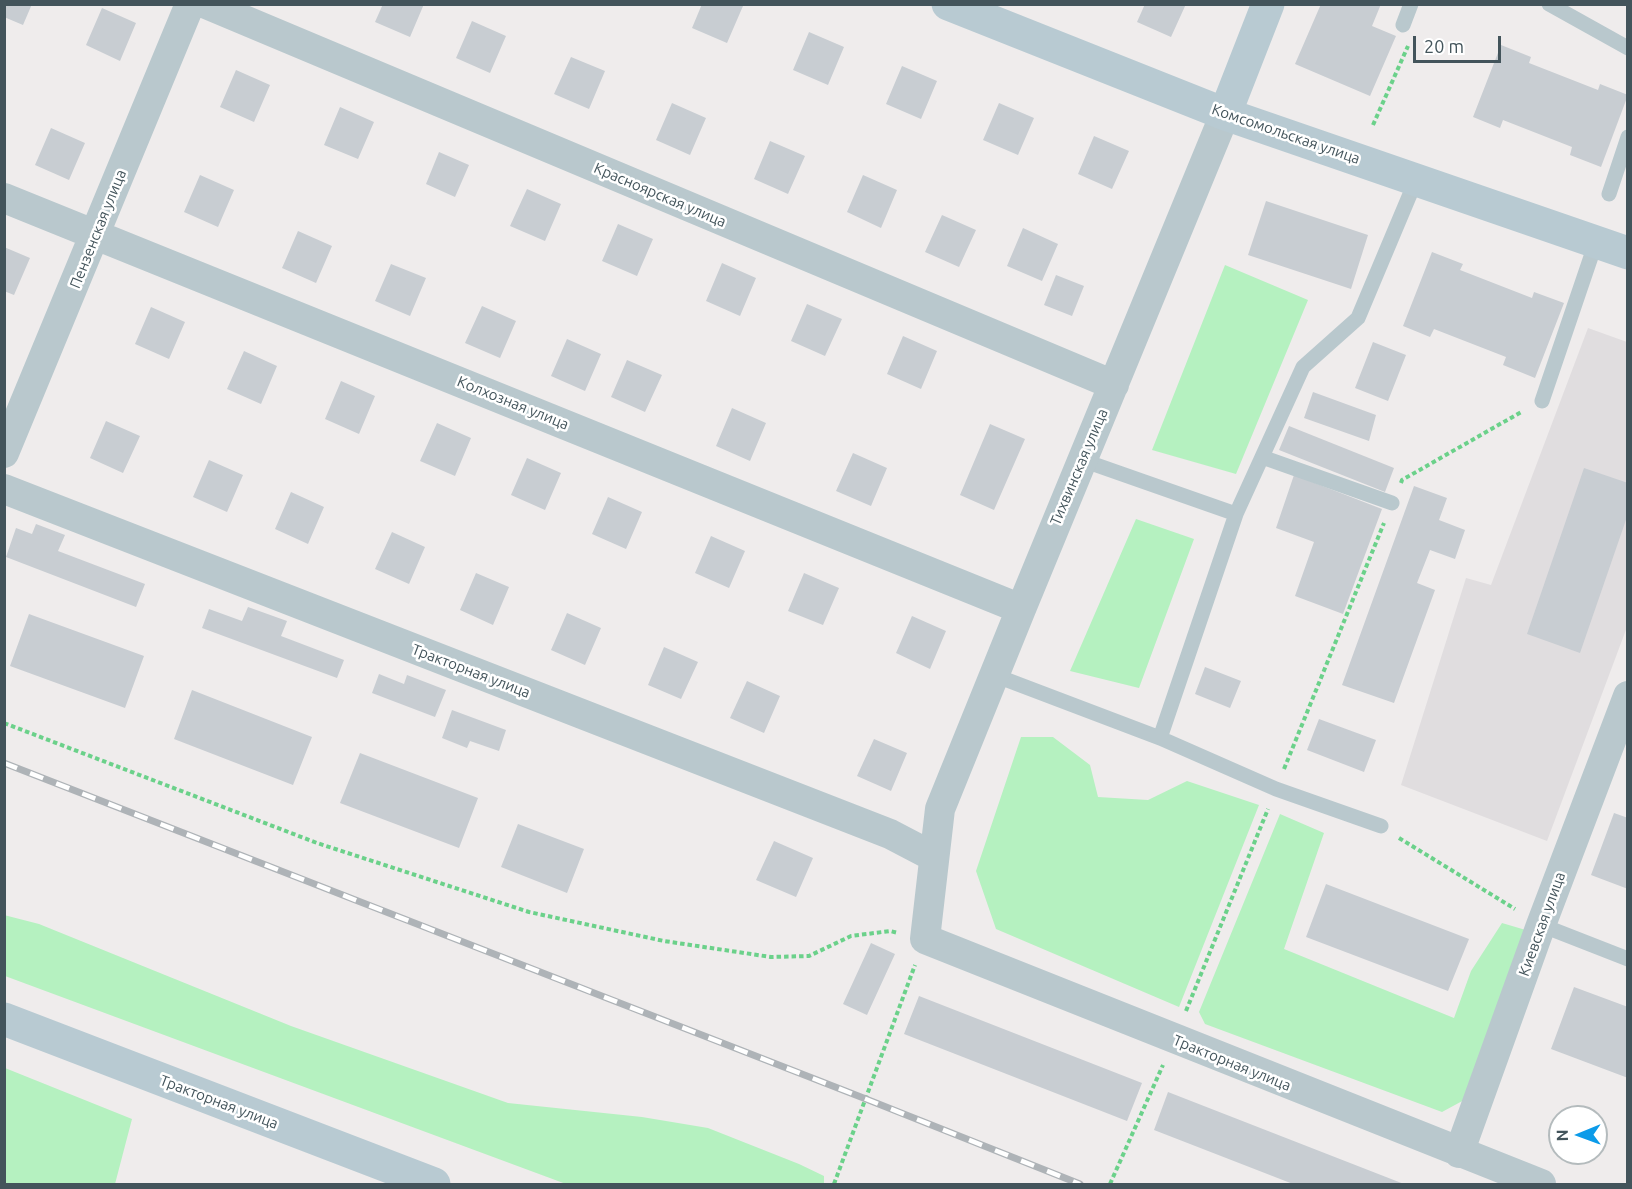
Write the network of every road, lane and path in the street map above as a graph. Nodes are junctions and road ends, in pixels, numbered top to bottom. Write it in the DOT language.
graph roads {
  1 [pos="190,4"];
  2 [pos="206,4"];
  3 [pos="948,4"];
  4 [pos="1268,4"];
  5 [pos="1411,4"];
  6 [pos="1549,4"];
  7 [pos="1403,25"];
  8 [pos="1628,48"];
  9 [pos="1226,114"];
  10 [pos="1373,125"];
  11 [pos="1628,137"];
  12 [pos="1416,180"];
  13 [pos="1609,195"];
  14 [pos="4,198"];
  15 [pos="95,235"];
  16 [pos="1596,242"];
  17 [pos="1628,253"];
  18 [pos="1114,385"];
  19 [pos="1542,401"];
  20 [pos="4,453"];
  21 [pos="1262,457"];
  22 [pos="1082,460"];
  23 [pos="4,489"];
  24 [pos="1392,503"];
  25 [pos="1236,514"];
  26 [pos="1021,609"];
  27 [pos="994,675"];
  28 [pos="1628,696"];
  29 [pos="4,723"];
  30 [pos="1160,738"];
  31 [pos="1276,789"];
  32 [pos="1381,826"];
  33 [pos="934,857"];
  34 [pos="1541,925"];
  35 [pos="925,939"];
  36 [pos="1628,959"];
  37 [pos="4,1019"];
  38 [pos="1174,1039"];
  39 [pos="1459,1153"];
  40 [pos="435,1185"];
  41 [pos="834,1185"];
  42 [pos="1110,1185"];
  43 [pos="1541,1185"];
  1 -- 15 [label="street, Пензенская улица"];
  2 -- 18 [label="street, Красноярская улица"];
  3 -- 9 [label="main road, Комсомольская улица"];
  4 -- 9 [label="main road, Тихвинская улица"];
  5 -- 7 [label="lane"];
  6 -- 8 [label="lane"];
  7 -- 10 [label="path"];
  9 -- 12 [label="main road, Комсомольская улица"];
  9 -- 18 [label="street, Тихвинская улица"];
  11 -- 13 [label="lane"];
  12 -- 16 [label="main road, Комсомольская улица"];
  12 -- 21 [label="lane"];
  14 -- 15 [label="street, Колхозная улица"];
  15 -- 20 [label="street, Пензенская улица"];
  15 -- 26 [label="street, Колхозная улица"];
  16 -- 17 [label="main road, Комсомольская улица"];
  16 -- 19 [label="lane"];
  18 -- 22 [label="street, Тихвинская улица"];
  19 -- 24 [label="path"];
  21 -- 24 [label="lane"];
  21 -- 25 [label="lane"];
  22 -- 25 [label="lane"];
  22 -- 26 [label="street, Тихвинская улица"];
  23 -- 33 [label="street, Тракторная улица"];
  24 -- 31 [label="path"];
  25 -- 30 [label="lane"];
  26 -- 27 [label="street, Тихвинская улица"];
  27 -- 30 [label="lane"];
  27 -- 33 [label="street, Тихвинская улица"];
  28 -- 34 [label="street, Киевская улица"];
  29 -- 35 [label="path"];
  30 -- 31 [label="lane"];
  31 -- 32 [label="lane"];
  31 -- 38 [label="path"];
  32 -- 34 [label="path"];
  33 -- 35 [label="street, Тихвинская улица"];
  34 -- 36 [label="lane"];
  34 -- 39 [label="street, Киевская улица"];
  35 -- 38 [label="street, Тракторная улица"];
  35 -- 41 [label="path"];
  37 -- 40 [label="main road, Тракторная улица"];
  38 -- 39 [label="street, Тракторная улица"];
  38 -- 42 [label="path"];
  39 -- 43 [label="street, Тракторная улица"];
}
